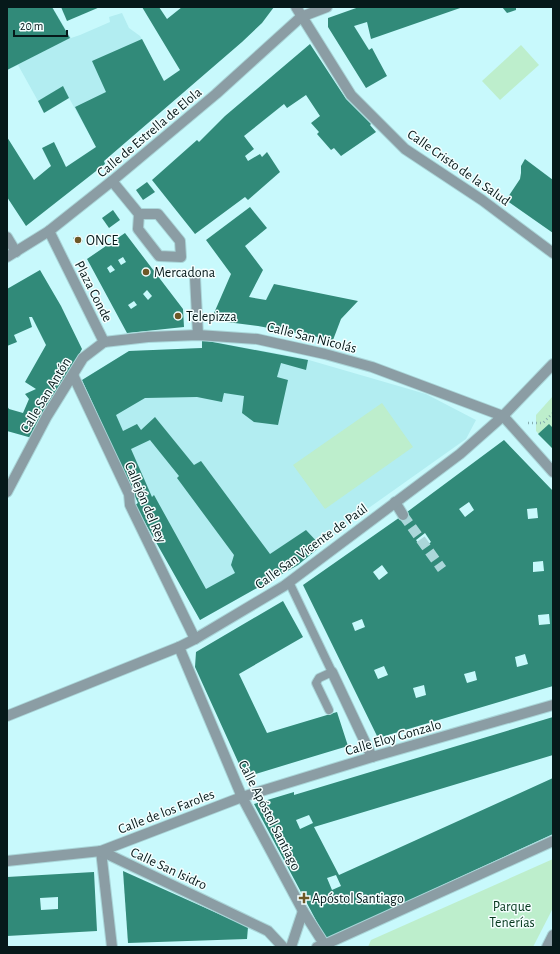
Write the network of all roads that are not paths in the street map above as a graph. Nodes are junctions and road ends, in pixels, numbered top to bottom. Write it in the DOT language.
graph roads {
  1 [pos="296,7"];
  2 [pos="327,7"];
  3 [pos="301,17"];
  4 [pos="112,181"];
  5 [pos="140,214"];
  6 [pos="49,230"];
  7 [pos="7,237"];
  8 [pos="553,253"];
  9 [pos="11,255"];
  10 [pos="196,277"];
  11 [pos="198,335"];
  12 [pos="104,342"];
  13 [pos="553,364"];
  14 [pos="73,375"];
  15 [pos="507,420"];
  16 [pos="553,472"];
  17 [pos="7,490"];
  18 [pos="395,502"];
  19 [pos="403,515"];
  20 [pos="289,582"];
  21 [pos="195,639"];
  22 [pos="179,647"];
  23 [pos="332,672"];
  24 [pos="553,705"];
  25 [pos="329,710"];
  26 [pos="7,716"];
  27 [pos="372,757"];
  28 [pos="242,797"];
  29 [pos="553,841"];
  30 [pos="101,851"];
  31 [pos="7,861"];
  32 [pos="303,911"];
  33 [pos="553,935"];
  34 [pos="322,946"];
  35 [pos="112,947"];
  36 [pos="283,947"];
  37 [pos="291,947"];
  38 [pos="547,947"];
  1 -- 3 [label="street, Calle Cristo de la Salud"];
  2 -- 3 [label="street"];
  3 -- 4 [label="street, Calle de Estrella de Elola"];
  3 -- 8 [label="street, Calle Cristo de la Salud"];
  4 -- 5 [label="street"];
  4 -- 6 [label="street, Calle de Estrella de Elola"];
  5 -- 5 [label="street"];
  6 -- 9 [label="street, Calle de Estrella de Elola"];
  6 -- 12 [label="street, Plaza Conde"];
  7 -- 9 [label="street"];
  10 -- 11 [label="street"];
  11 -- 12 [label="street, Calle San Nicolás"];
  11 -- 15 [label="street, Calle San Nicolás"];
  12 -- 14 [label="street, Calle San Antón"];
  13 -- 15 [label="street, Calle San Vicente de Paúl"];
  14 -- 17 [label="street, Calle San Antón"];
  14 -- 21 [label="street, Callejón del Rey"];
  15 -- 16 [label="street"];
  15 -- 18 [label="street, Calle San Vicente de Paúl"];
  18 -- 19 [label="street"];
  18 -- 20 [label="street, Calle San Vicente de Paúl"];
  20 -- 21 [label="street, Calle San Vicente de Paúl"];
  20 -- 23 [label="lane"];
  21 -- 22 [label="street, Calle San Vicente de Paúl"];
  22 -- 26 [label="street, Calle San Vicente de Paúl"];
  22 -- 28 [label="street, Calle Apóstol Santiago"];
  23 -- 25 [label="lane"];
  23 -- 27 [label="street"];
  24 -- 27 [label="street, Calle Eloy Gonzalo"];
  27 -- 28 [label="street, Calle Eloy Gonzalo"];
  28 -- 30 [label="street, Calle de los Faroles"];
  28 -- 32 [label="street, Calle Apóstol Santiago"];
  29 -- 34 [label="street"];
  30 -- 31 [label="street"];
  30 -- 35 [label="street"];
  30 -- 36 [label="street, Calle San Isidro"];
  32 -- 34 [label="street, Calle Apóstol Santiago"];
  32 -- 37 [label="street"];
  33 -- 38 [label="street"];
}
